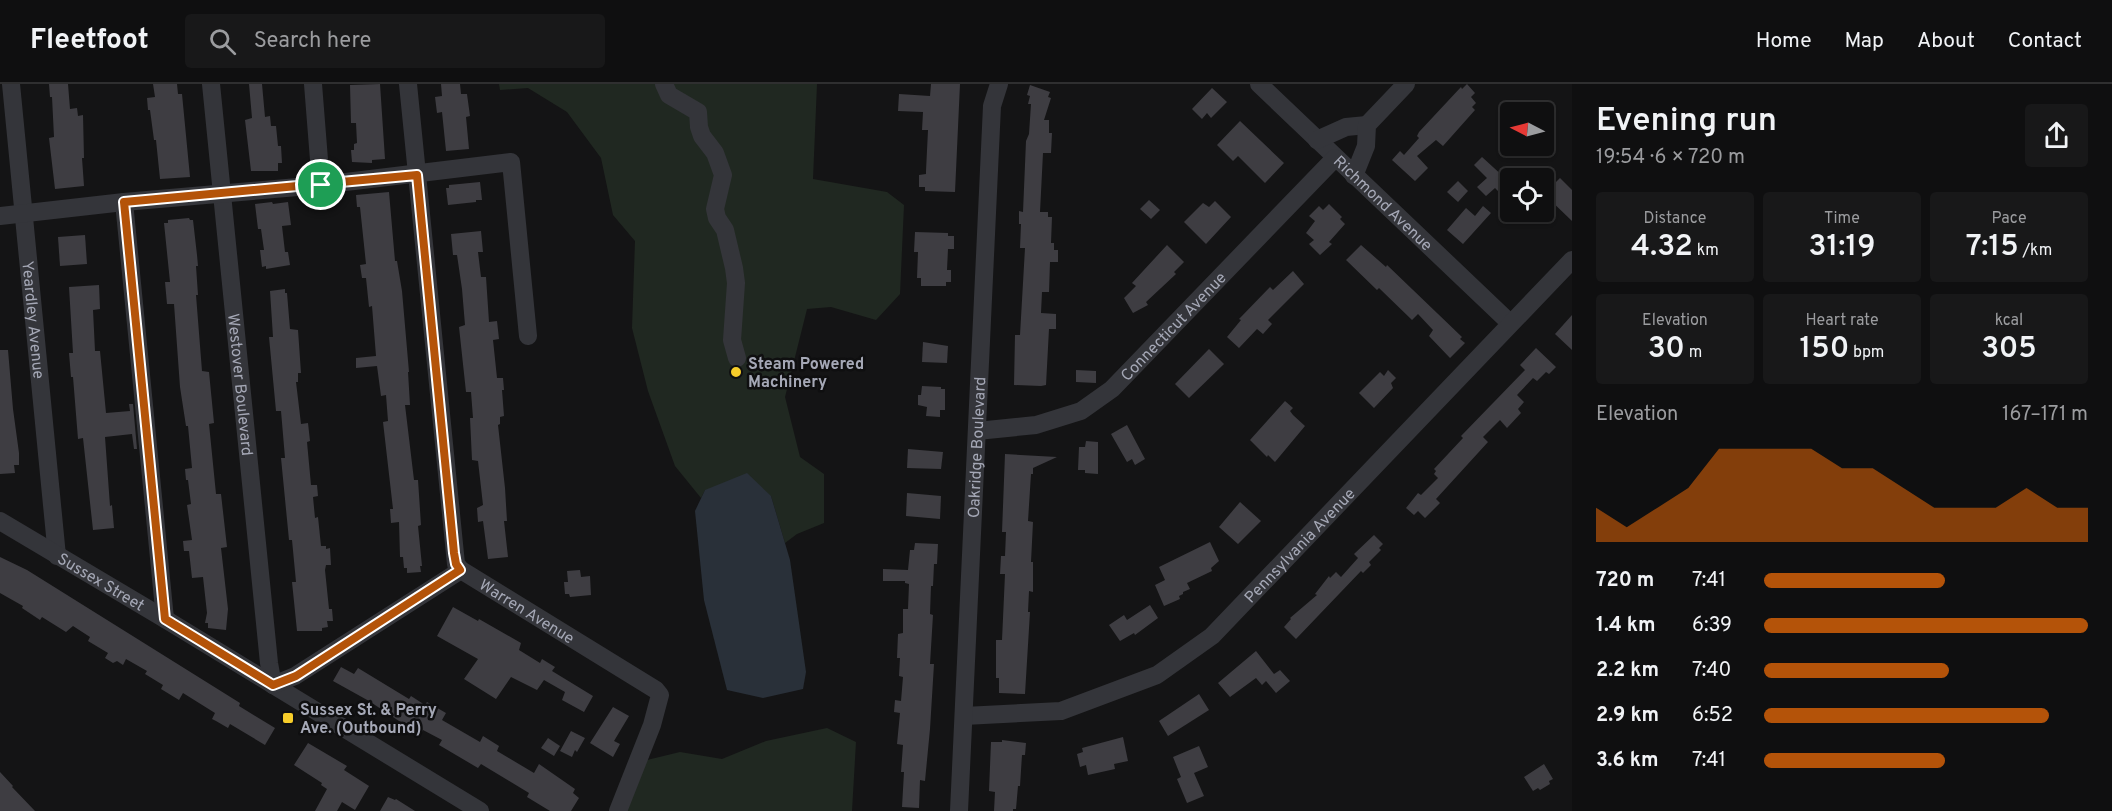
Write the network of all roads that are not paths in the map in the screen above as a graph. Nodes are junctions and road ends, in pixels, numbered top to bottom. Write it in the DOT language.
graph roads {
  1 [pos="11,84"];
  2 [pos="211,84"];
  3 [pos="313,84"];
  4 [pos="408,84"];
  5 [pos="664,84"];
  6 [pos="999,84"];
  7 [pos="1259,84"];
  8 [pos="1406,84"];
  9 [pos="1367,124"];
  10 [pos="1317,140"];
  11 [pos="1335,158"];
  12 [pos="417,175"];
  13 [pos="1354,176"];
  14 [pos="321,185"];
  15 [pos="222,194"];
  16 [pos="124,202"];
  17 [pos="24,214"];
  18 [pos="0,216"];
  19 [pos="1572,260"];
  20 [pos="1510,323"];
  21 [pos="528,336"];
  22 [pos="737,358"];
  23 [pos="976,431"];
  24 [pos="0,521"];
  25 [pos="57,556"];
  26 [pos="460,570"];
  27 [pos="165,619"];
  28 [pos="273,685"];
  29 [pos="964,716"];
  30 [pos="480,811"];
  31 [pos="618,811"];
  32 [pos="959,811"];
  1 -- 17 [label="street, Yeardley Avenue"];
  2 -- 15 [label="street, Westover Boulevard"];
  3 -- 14 [label="street"];
  4 -- 12 [label="street, Warren Avenue"];
  5 -- 22 [label="street"];
  6 -- 23 [label="street, Oakridge Boulevard"];
  7 -- 10 [label="street, Richmond Avenue"];
  8 -- 9 [label="street"];
  9 -- 10 [label="street"];
  9 -- 13 [label="street"];
  10 -- 11 [label="street, Richmond Avenue"];
  11 -- 13 [label="street, Richmond Avenue"];
  11 -- 23 [label="street, Connecticut Avenue"];
  12 -- 14 [label="street"];
  12 -- 21 [label="street"];
  12 -- 26 [label="street, Warren Avenue"];
  13 -- 20 [label="street, Richmond Avenue"];
  14 -- 15 [label="street"];
  15 -- 16 [label="street"];
  15 -- 28 [label="street, Westover Boulevard"];
  16 -- 17 [label="street"];
  16 -- 27 [label="street"];
  17 -- 18 [label="street"];
  17 -- 25 [label="street, Yeardley Avenue"];
  19 -- 20 [label="street, Pennsylvania Avenue"];
  20 -- 29 [label="street, Pennsylvania Avenue"];
  23 -- 29 [label="street, Oakridge Boulevard"];
  24 -- 25 [label="street, Sussex Street"];
  25 -- 27 [label="street, Sussex Street"];
  26 -- 28 [label="street"];
  26 -- 31 [label="street, Warren Avenue"];
  27 -- 28 [label="street, Sussex Street"];
  28 -- 30 [label="street, Sussex Street"];
  29 -- 32 [label="street, Oakridge Boulevard"];
}
